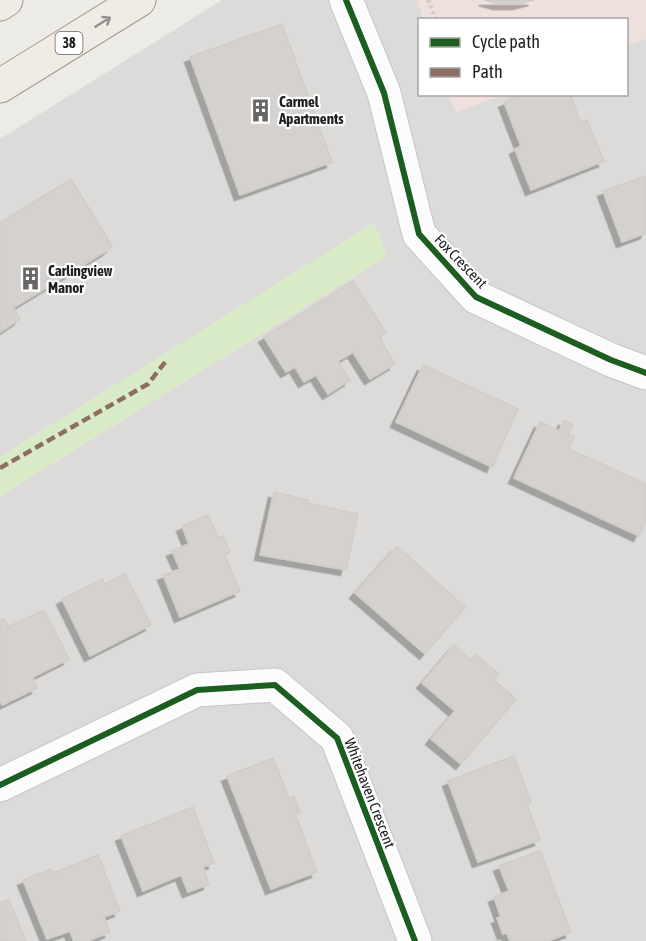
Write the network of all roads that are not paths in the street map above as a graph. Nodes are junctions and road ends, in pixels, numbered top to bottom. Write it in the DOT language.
graph roads {
  1 [pos="6,0"];
  2 [pos="138,0"];
  3 [pos="346,0"];
  4 [pos="0,4"];
  5 [pos="0,86"];
  6 [pos="646,373"];
  7 [pos="0,785"];
  8 [pos="415,941"];
  1 -- 4 [label="main road"];
  5 -- 2 [label="main road, 38, one-way"];
  3 -- 6 [label="street, Fox Crescent"];
  7 -- 8 [label="street, Whitehaven Crescent"];
}
